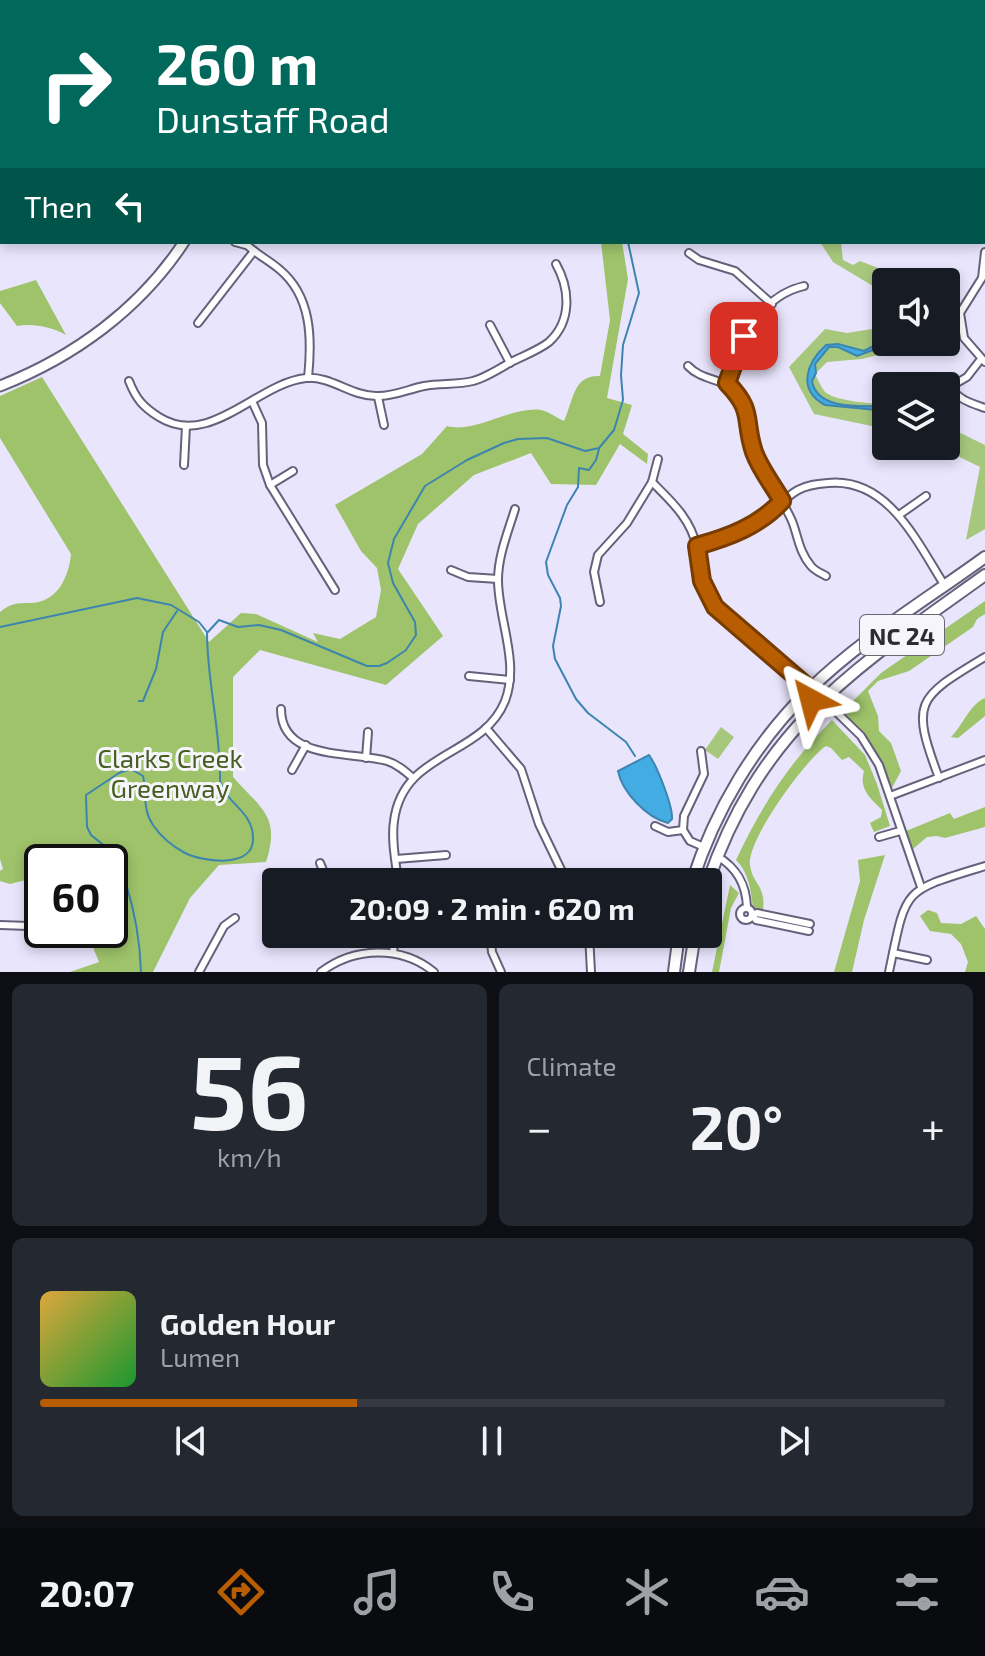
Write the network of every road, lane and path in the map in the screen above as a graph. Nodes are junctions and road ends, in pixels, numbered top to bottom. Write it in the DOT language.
graph roads {
  1 [pos="182,244"];
  2 [pos="246,244"];
  3 [pos="254,251"];
  4 [pos="985,252"];
  5 [pos="689,253"];
  6 [pos="556,264"];
  7 [pos="804,286"];
  8 [pos="772,304"];
  9 [pos="198,323"];
  10 [pos="490,325"];
  11 [pos="983,360"];
  12 [pos="510,363"];
  13 [pos="688,366"];
  14 [pos="308,378"];
  15 [pos="129,381"];
  16 [pos="727,383"];
  17 [pos="0,386"];
  18 [pos="378,397"];
  19 [pos="252,401"];
  20 [pos="985,408"];
  21 [pos="384,425"];
  22 [pos="186,426"];
  23 [pos="658,459"];
  24 [pos="184,465"];
  25 [pos="293,471"];
  26 [pos="652,482"];
  27 [pos="270,485"];
  28 [pos="926,496"];
  29 [pos="782,501"];
  30 [pos="515,509"];
  31 [pos="899,515"];
  32 [pos="697,546"];
  33 [pos="985,557"];
  34 [pos="451,570"];
  35 [pos="985,575"];
  36 [pos="826,576"];
  37 [pos="498,579"];
  38 [pos="945,586"];
  39 [pos="335,590"];
  40 [pos="600,602"];
  41 [pos="857,650"];
  42 [pos="985,657"];
  43 [pos="469,676"];
  44 [pos="510,680"];
  45 [pos="810,689"];
  46 [pos="822,698"];
  47 [pos="281,709"];
  48 [pos="486,728"];
  49 [pos="368,732"];
  50 [pos="306,745"];
  51 [pos="700,754"];
  52 [pos="366,758"];
  53 [pos="770,759"];
  54 [pos="985,760"];
  55 [pos="292,770"];
  56 [pos="413,778"];
  57 [pos="939,778"];
  58 [pos="890,796"];
  59 [pos="656,828"];
  60 [pos="683,830"];
  61 [pos="900,831"];
  62 [pos="879,837"];
  63 [pos="704,847"];
  64 [pos="446,855"];
  65 [pos="717,856"];
  66 [pos="396,859"];
  67 [pos="320,863"];
  68 [pos="985,866"];
  69 [pos="322,868"];
  70 [pos="397,868"];
  71 [pos="560,868"];
  72 [pos="697,868"];
  73 [pos="713,868"];
  74 [pos="921,887"];
  75 [pos="747,907"];
  76 [pos="752,915"];
  77 [pos="235,918"];
  78 [pos="0,925"];
  79 [pos="24,926"];
  80 [pos="810,928"];
  81 [pos="394,948"];
  82 [pos="492,948"];
  83 [pos="590,948"];
  84 [pos="677,948"];
  85 [pos="693,948"];
  86 [pos="393,953"];
  87 [pos="893,953"];
  88 [pos="927,960"];
  89 [pos="199,972"];
  90 [pos="321,972"];
  91 [pos="434,972"];
  92 [pos="501,972"];
  93 [pos="591,972"];
  94 [pos="674,972"];
  95 [pos="689,972"];
  96 [pos="889,972"];
  1 -- 17 [label="main road"];
  2 -- 3 [label="street"];
  3 -- 9 [label="street"];
  3 -- 14 [label="street"];
  4 -- 11 [label="street"];
  5 -- 8 [label="street"];
  6 -- 12 [label="street"];
  7 -- 8 [label="street"];
  8 -- 16 [label="street"];
  10 -- 12 [label="street"];
  11 -- 20 [label="street"];
  12 -- 18 [label="street"];
  13 -- 16 [label="street"];
  14 -- 18 [label="street"];
  14 -- 19 [label="street"];
  15 -- 22 [label="street"];
  16 -- 29 [label="street"];
  18 -- 21 [label="street"];
  19 -- 22 [label="street"];
  19 -- 27 [label="street"];
  22 -- 24 [label="street"];
  23 -- 26 [label="street"];
  25 -- 27 [label="street"];
  26 -- 32 [label="street"];
  26 -- 40 [label="street"];
  27 -- 39 [label="street"];
  28 -- 31 [label="street"];
  29 -- 31 [label="street"];
  29 -- 32 [label="street"];
  29 -- 36 [label="street"];
  30 -- 37 [label="street"];
  31 -- 38 [label="street"];
  32 -- 45 [label="street"];
  33 -- 38 [label="main road, NC 24"];
  34 -- 37 [label="street"];
  35 -- 46 [label="main road, NC 24"];
  37 -- 44 [label="street"];
  38 -- 41 [label="main road, NC 24"];
  41 -- 45 [label="main road, NC 24"];
  41 -- 46 [label="main road"];
  42 -- 57 [label="street"];
  43 -- 44 [label="street"];
  44 -- 48 [label="street"];
  45 -- 53 [label="main road"];
  45 -- 63 [label="main road, NC 24"];
  46 -- 53 [label="main road, NC 24"];
  46 -- 58 [label="street"];
  47 -- 50 [label="street"];
  48 -- 56 [label="street"];
  48 -- 71 [label="street"];
  49 -- 52 [label="street"];
  50 -- 52 [label="street"];
  50 -- 55 [label="street"];
  51 -- 60 [label="street"];
  52 -- 56 [label="street"];
  53 -- 65 [label="main road, NC 24"];
  54 -- 57 [label="street"];
  56 -- 66 [label="street"];
  57 -- 58 [label="street"];
  58 -- 61 [label="street"];
  59 -- 60 [label="street"];
  60 -- 63 [label="street"];
  61 -- 62 [label="street"];
  61 -- 74 [label="street"];
  63 -- 72 [label="main road, NC 24"];
  64 -- 66 [label="street"];
  65 -- 73 [label="main road, NC 24"];
  65 -- 75 [label="street"];
  66 -- 70 [label="street"];
  67 -- 69 [label="street"];
  68 -- 74 [label="street"];
  74 -- 87 [label="street"];
  75 -- 76 [label="street"];
  75 -- 76 [label="street"];
  76 -- 80 [label="street"];
  77 -- 89 [label="street"];
  78 -- 79 [label="street"];
  81 -- 86 [label="street"];
  82 -- 92 [label="street"];
  83 -- 93 [label="street"];
  84 -- 94 [label="main road"];
  85 -- 95 [label="main road"];
  86 -- 90 [label="street"];
  86 -- 91 [label="street"];
  87 -- 88 [label="street"];
  87 -- 96 [label="street"];
}
